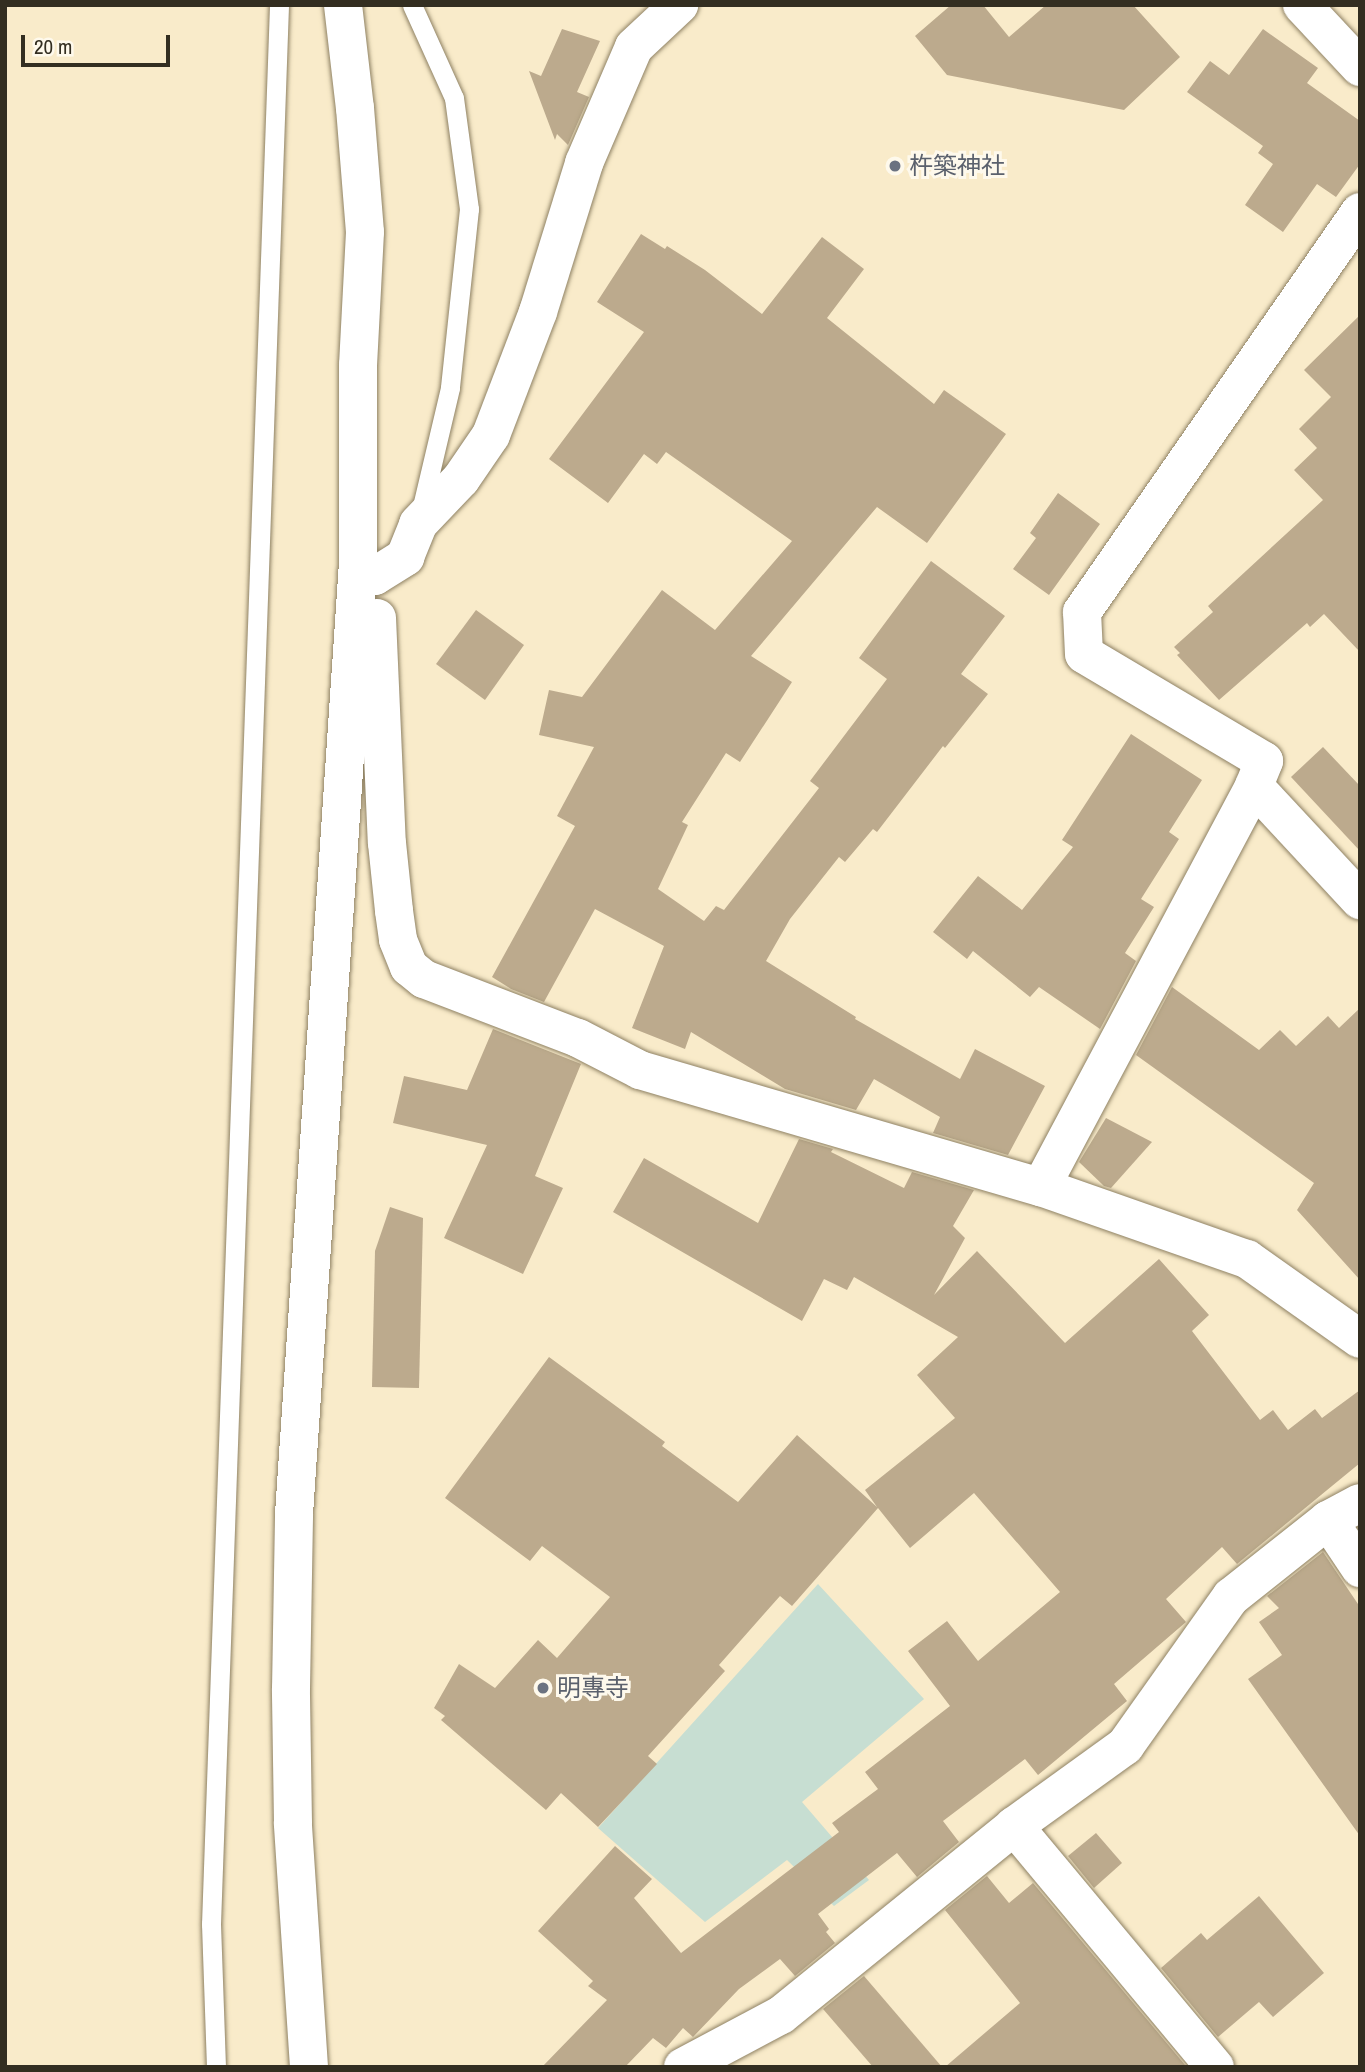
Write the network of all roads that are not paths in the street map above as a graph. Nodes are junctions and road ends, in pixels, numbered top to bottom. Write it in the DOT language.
graph roads {
  1 [pos="279,5"];
  2 [pos="343,5"];
  3 [pos="412,5"];
  4 [pos="679,5"];
  5 [pos="1302,5"];
  6 [pos="1360,67"];
  7 [pos="1360,212"];
  8 [pos="418,524"];
  9 [pos="367,569"];
  10 [pos="1254,786"];
  11 [pos="1360,900"];
  12 [pos="1041,1187"];
  13 [pos="1360,1339"];
  14 [pos="1344,1512"];
  15 [pos="1360,1568"];
  16 [pos="1014,1826"];
  17 [pos="216,2067"];
  18 [pos="309,2067"];
  19 [pos="683,2067"];
  20 [pos="1215,2067"];
  1 -- 17 [label="lane"];
  2 -- 9 [label="street"];
  3 -- 8 [label="lane"];
  4 -- 8 [label="street"];
  5 -- 6 [label="street"];
  7 -- 10 [label="street"];
  8 -- 9 [label="street"];
  9 -- 12 [label="street"];
  9 -- 18 [label="street"];
  10 -- 11 [label="street"];
  10 -- 12 [label="street"];
  12 -- 13 [label="street"];
  14 -- 15 [label="street"];
  14 -- 16 [label="street"];
  16 -- 19 [label="street"];
  16 -- 20 [label="street"];
}
